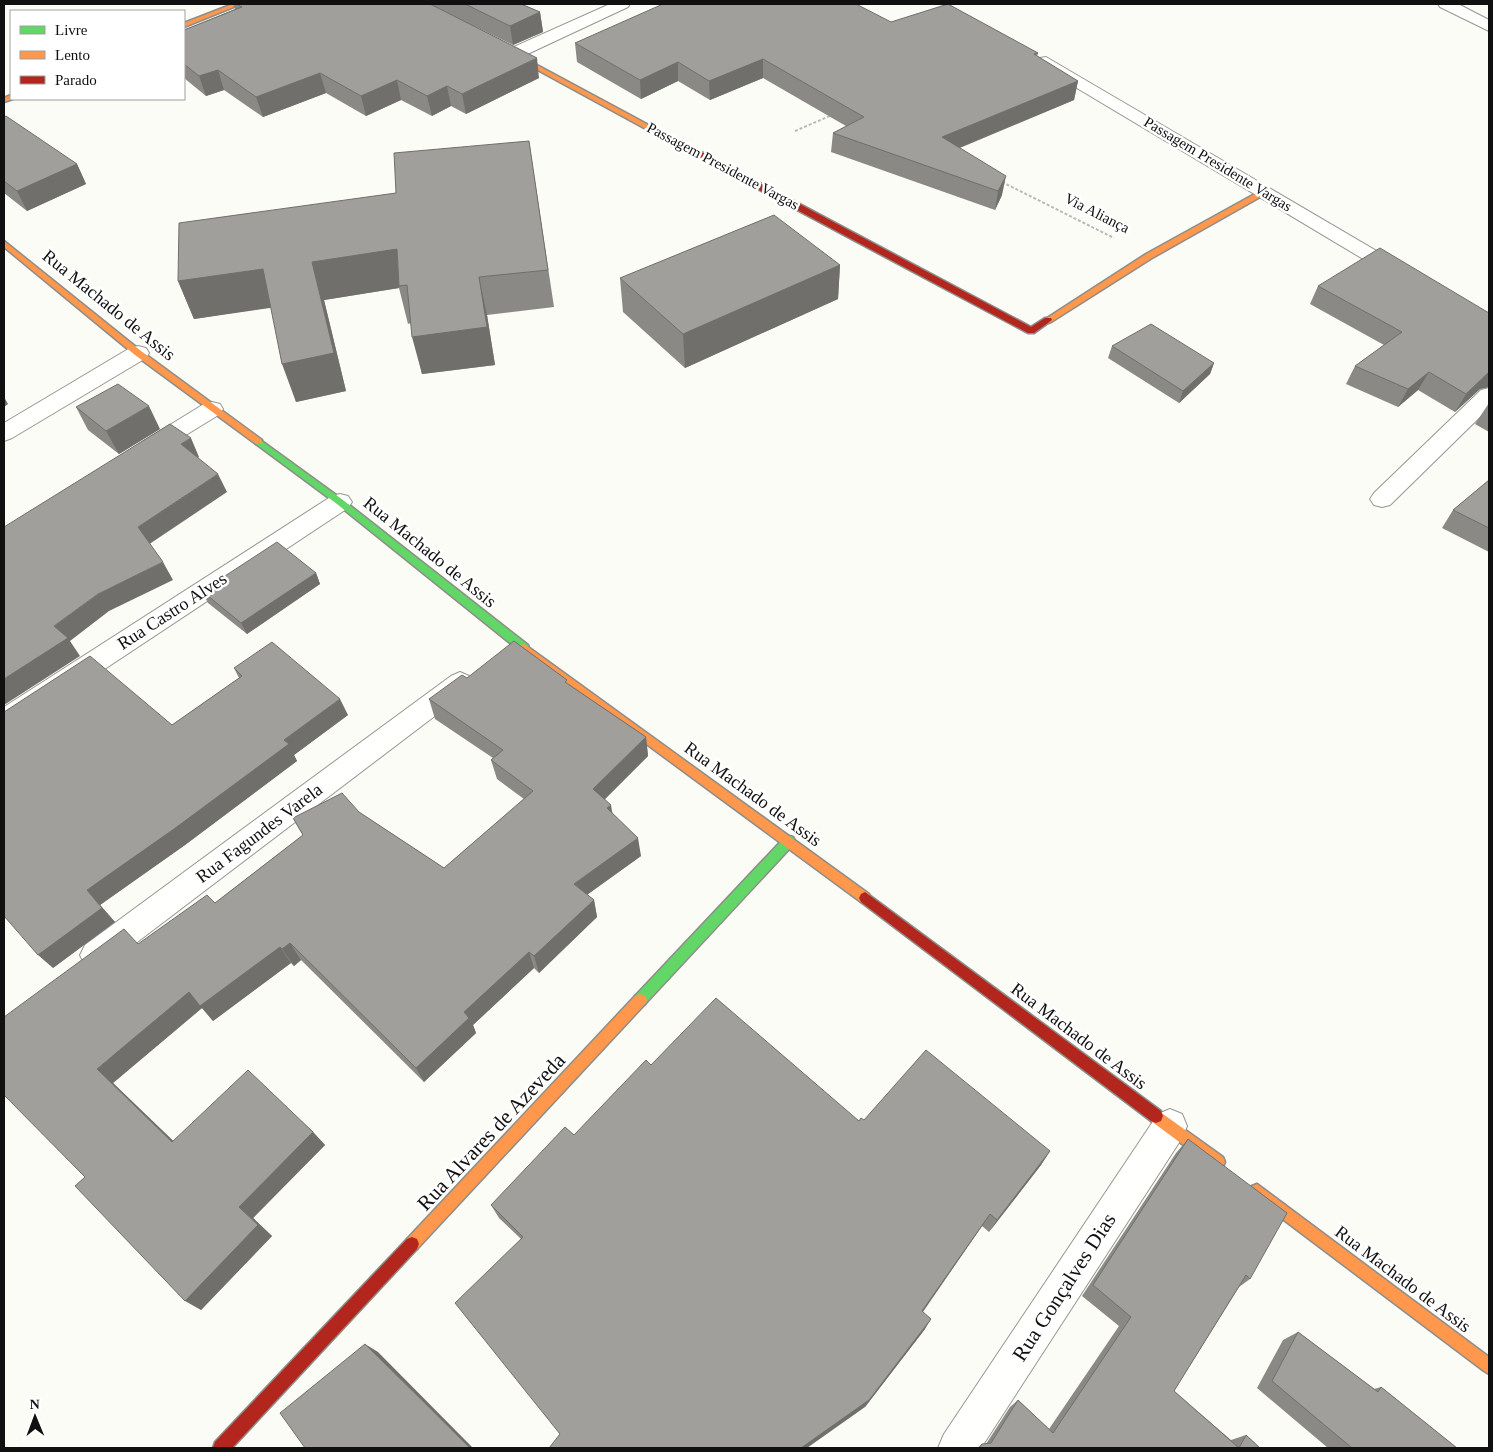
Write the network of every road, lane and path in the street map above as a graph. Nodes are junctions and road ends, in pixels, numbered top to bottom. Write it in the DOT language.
graph roads {
  1 [pos="238,4"];
  2 [pos="622,4"];
  3 [pos="1446,4"];
  4 [pos="185,25"];
  5 [pos="1489,26"];
  6 [pos="496,46"];
  7 [pos="1028,52"];
  8 [pos="513,54"];
  9 [pos="840,112"];
  10 [pos="795,131"];
  11 [pos="1001,181"];
  12 [pos="1265,192"];
  13 [pos="4,243"];
  14 [pos="1149,256"];
  15 [pos="1414,281"];
  16 [pos="138,353"];
  17 [pos="1489,395"];
  18 [pos="212,409"];
  19 [pos="4,433"];
  20 [pos="129,460"];
  21 [pos="1382,499"];
  22 [pos="340,502"];
  23 [pos="515,642"];
  24 [pos="4,721"];
  25 [pos="789,842"];
  26 [pos="74,971"];
  27 [pos="1170,1126"];
  28 [pos="1226,1168"];
  29 [pos="1250,1186"];
  30 [pos="1489,1366"];
  31 [pos="221,1448"];
  32 [pos="958,1448"];
  1 -- 4 [label="street"];
  2 -- 8 [label="street"];
  3 -- 5 [label="street"];
  6 -- 8 [label="street, Passagem Presidente Vargas"];
  7 -- 12 [label="street, Passagem Presidente Vargas"];
  8 -- 14 [label="street, Passagem Presidente Vargas"];
  9 -- 10 [label="path"];
  11 -- 14 [label="path, Via Aliança"];
  12 -- 14 [label="street"];
  12 -- 15 [label="street, Passagem Presidente Vargas"];
  13 -- 16 [label="street, Rua Machado de Assis"];
  16 -- 18 [label="street, Rua Machado de Assis"];
  16 -- 19 [label="street"];
  17 -- 21 [label="street"];
  18 -- 20 [label="street"];
  18 -- 22 [label="street, Rua Machado de Assis"];
  22 -- 23 [label="street, Rua Machado de Assis"];
  22 -- 24 [label="street, Rua Castro Alves"];
  23 -- 25 [label="street, Rua Machado de Assis"];
  23 -- 26 [label="street, Rua Fagundes Varela"];
  25 -- 27 [label="street, Rua Machado de Assis"];
  25 -- 31 [label="street, Rua Alvares de Azeveda"];
  27 -- 28 [label="street, Rua Machado de Assis"];
  27 -- 32 [label="street, Rua Gonçalves Dias"];
  29 -- 30 [label="street, Rua Machado de Assis"];
}
